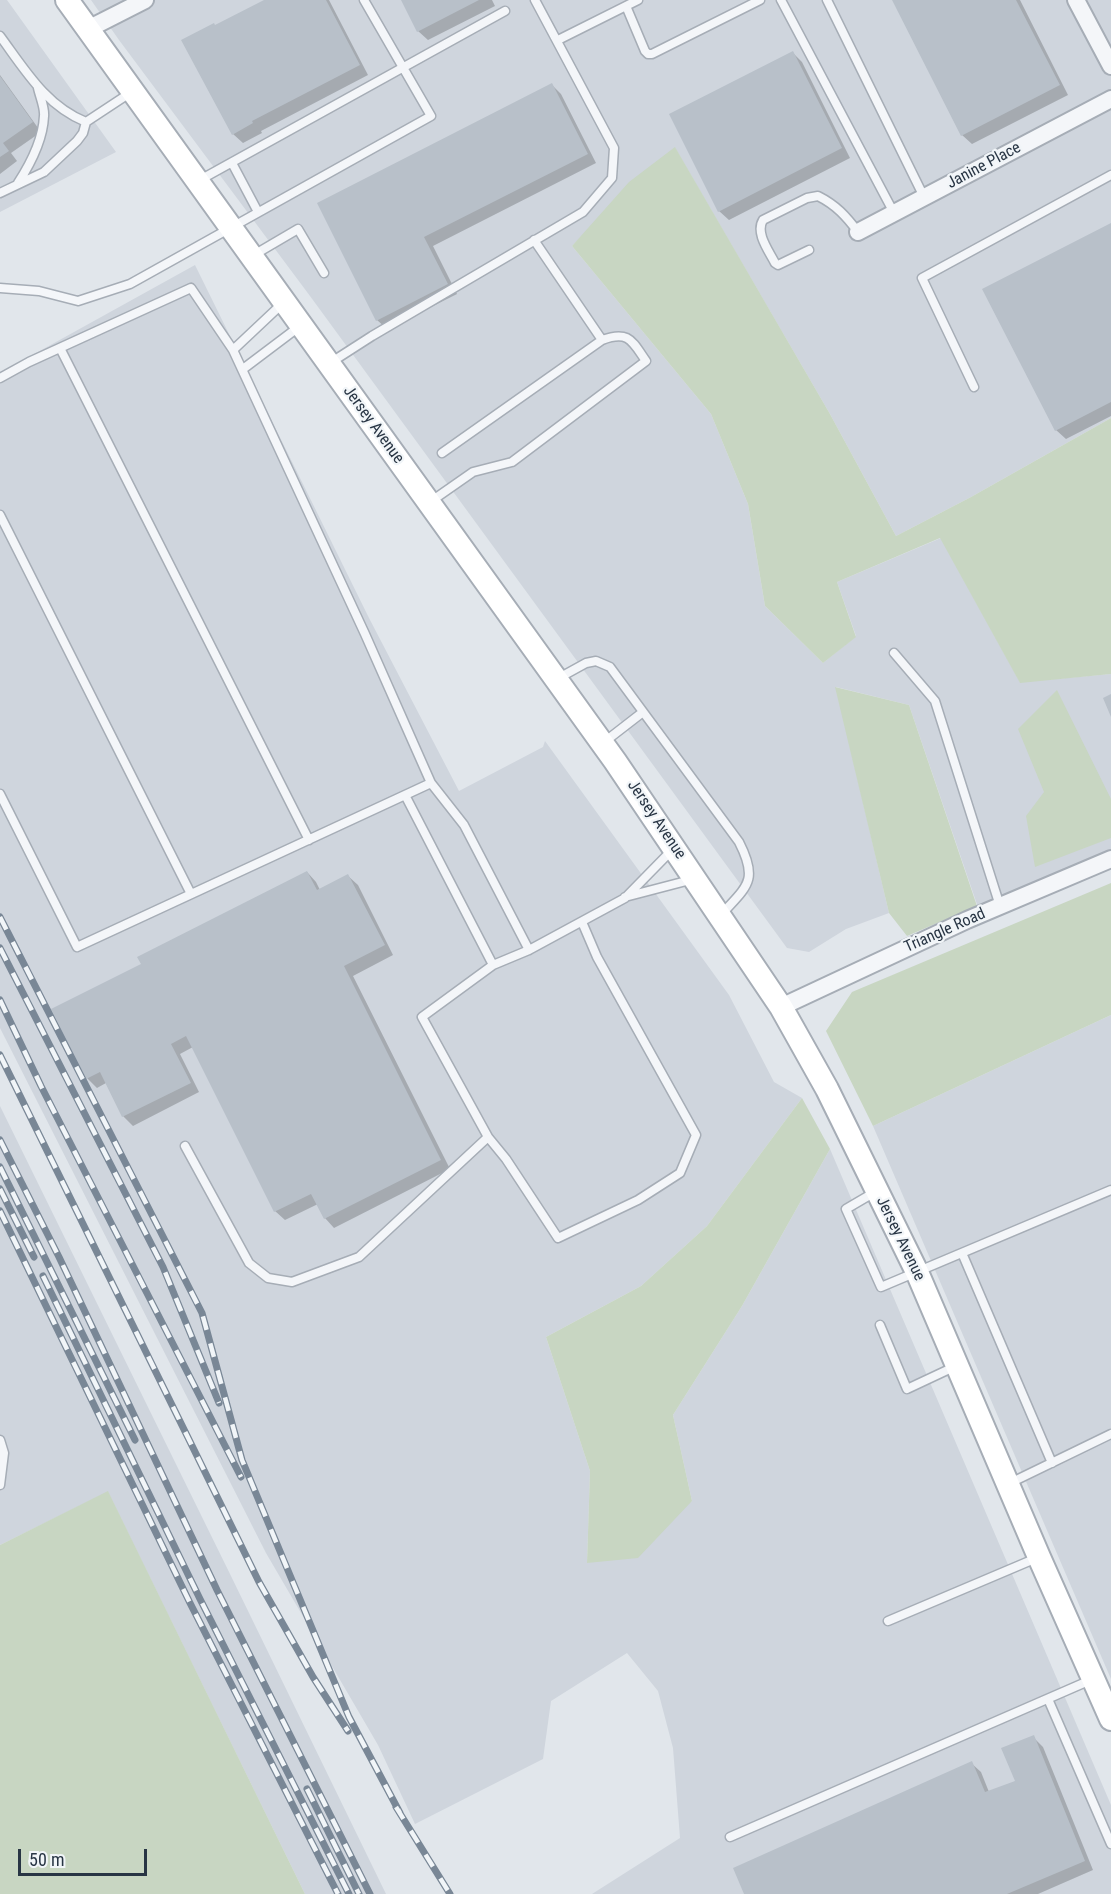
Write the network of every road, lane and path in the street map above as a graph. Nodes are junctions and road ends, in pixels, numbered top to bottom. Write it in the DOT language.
graph roads {
  1 [pos="67,0"];
  2 [pos="364,0"];
  3 [pos="535,0"];
  4 [pos="638,0"];
  5 [pos="760,0"];
  6 [pos="781,0"];
  7 [pos="827,0"];
  8 [pos="1077,0"];
  9 [pos="136,2"];
  10 [pos="626,6"];
  11 [pos="505,11"];
  12 [pos="88,29"];
  13 [pos="0,36"];
  14 [pos="558,40"];
  15 [pos="1111,66"];
  16 [pos="404,68"];
  17 [pos="38,88"];
  18 [pos="133,91"];
  19 [pos="1111,99"];
  20 [pos="86,122"];
  21 [pos="232,164"];
  22 [pos="1111,175"];
  23 [pos="198,181"];
  24 [pos="18,183"];
  25 [pos="0,193"];
  26 [pos="924,197"];
  27 [pos="258,212"];
  28 [pos="894,213"];
  29 [pos="231,227"];
  30 [pos="858,232"];
  31 [pos="534,240"];
  32 [pos="809,250"];
  33 [pos="252,256"];
  34 [pos="324,273"];
  35 [pos="0,288"];
  36 [pos="285,302"];
  37 [pos="302,325"];
  38 [pos="602,340"];
  39 [pos="60,348"];
  40 [pos="233,350"];
  41 [pos="329,364"];
  42 [pos="243,369"];
  43 [pos="0,378"];
  44 [pos="974,387"];
  45 [pos="442,453"];
  46 [pos="429,502"];
  47 [pos="0,515"];
  48 [pos="894,653"];
  49 [pos="556,679"];
  50 [pos="643,712"];
  51 [pos="602,743"];
  52 [pos="431,783"];
  53 [pos="0,794"];
  54 [pos="405,795"];
  55 [pos="309,840"];
  56 [pos="674,848"];
  57 [pos="1111,859"];
  58 [pos="696,879"];
  59 [pos="191,894"];
  60 [pos="625,898"];
  61 [pos="1001,907"];
  62 [pos="721,915"];
  63 [pos="582,922"];
  64 [pos="530,950"];
  65 [pos="493,965"];
  66 [pos="781,1007"];
  67 [pos="488,1137"];
  68 [pos="185,1146"];
  69 [pos="1111,1190"];
  70 [pos="877,1191"];
  71 [pos="962,1253"];
  72 [pos="917,1272"];
  73 [pos="880,1325"];
  74 [pos="957,1365"];
  75 [pos="1111,1434"];
  76 [pos="0,1440"];
  77 [pos="1052,1463"];
  78 [pos="1008,1484"];
  79 [pos="0,1485"];
  80 [pos="1039,1557"];
  81 [pos="888,1621"];
  82 [pos="1093,1679"];
  83 [pos="1048,1699"];
  84 [pos="1111,1719"];
  85 [pos="730,1837"];
  86 [pos="1111,1844"];
  1 -- 12 [label="street, Jersey Avenue"];
  2 -- 16 [label="lane"];
  3 -- 14 [label="lane"];
  4 -- 10 [label="lane"];
  5 -- 10 [label="lane"];
  6 -- 28 [label="lane"];
  7 -- 26 [label="lane"];
  8 -- 15 [label="street"];
  9 -- 12 [label="street"];
  10 -- 14 [label="lane"];
  11 -- 16 [label="lane"];
  12 -- 18 [label="street, Jersey Avenue"];
  13 -- 17 [label="lane"];
  14 -- 31 [label="lane"];
  16 -- 21 [label="lane"];
  16 -- 27 [label="lane"];
  17 -- 20 [label="lane"];
  17 -- 24 [label="lane"];
  18 -- 20 [label="lane"];
  18 -- 23 [label="street, Jersey Avenue"];
  19 -- 26 [label="street, Janine Place"];
  20 -- 24 [label="lane"];
  21 -- 23 [label="lane"];
  21 -- 27 [label="lane"];
  22 -- 44 [label="lane"];
  23 -- 29 [label="street, Jersey Avenue"];
  24 -- 25 [label="lane"];
  26 -- 28 [label="street, Janine Place"];
  27 -- 29 [label="lane"];
  28 -- 30 [label="street, Janine Place"];
  29 -- 33 [label="street, Jersey Avenue"];
  29 -- 35 [label="lane"];
  30 -- 32 [label="lane"];
  31 -- 38 [label="lane"];
  31 -- 41 [label="lane"];
  33 -- 34 [label="lane"];
  33 -- 36 [label="street, Jersey Avenue"];
  36 -- 37 [label="street, Jersey Avenue"];
  36 -- 40 [label="lane"];
  37 -- 41 [label="street, Jersey Avenue"];
  37 -- 42 [label="lane"];
  38 -- 45 [label="lane"];
  38 -- 46 [label="lane"];
  39 -- 40 [label="lane"];
  39 -- 43 [label="lane"];
  39 -- 55 [label="lane"];
  40 -- 42 [label="lane"];
  41 -- 46 [label="street, Jersey Avenue"];
  42 -- 52 [label="lane"];
  46 -- 49 [label="street, Jersey Avenue"];
  47 -- 59 [label="lane"];
  48 -- 61 [label="lane"];
  49 -- 50 [label="lane"];
  49 -- 51 [label="street, Jersey Avenue"];
  50 -- 51 [label="lane"];
  50 -- 62 [label="lane"];
  51 -- 56 [label="street, Jersey Avenue"];
  52 -- 54 [label="lane"];
  52 -- 64 [label="lane"];
  53 -- 59 [label="lane"];
  54 -- 55 [label="lane"];
  54 -- 65 [label="lane"];
  55 -- 59 [label="lane"];
  56 -- 58 [label="street, Jersey Avenue"];
  56 -- 60 [label="lane"];
  57 -- 61 [label="street, Triangle Road"];
  58 -- 60 [label="lane"];
  58 -- 62 [label="street, Jersey Avenue"];
  60 -- 63 [label="lane"];
  61 -- 66 [label="street, Triangle Road"];
  62 -- 66 [label="street, Jersey Avenue"];
  63 -- 64 [label="lane"];
  63 -- 67 [label="lane"];
  64 -- 65 [label="lane"];
  65 -- 67 [label="lane"];
  66 -- 70 [label="street, Jersey Avenue"];
  67 -- 68 [label="lane"];
  69 -- 71 [label="lane"];
  70 -- 72 [label="street, Jersey Avenue"];
  70 -- 72 [label="lane"];
  71 -- 72 [label="lane"];
  71 -- 77 [label="lane"];
  72 -- 74 [label="street, Jersey Avenue"];
  73 -- 74 [label="lane"];
  74 -- 78 [label="street, Jersey Avenue"];
  75 -- 77 [label="lane"];
  76 -- 79 [label="lane"];
  77 -- 78 [label="lane"];
  78 -- 80 [label="street, Jersey Avenue"];
  80 -- 81 [label="lane"];
  80 -- 82 [label="street, Jersey Avenue"];
  82 -- 83 [label="lane"];
  82 -- 84 [label="street, Jersey Avenue"];
  83 -- 85 [label="lane"];
  83 -- 86 [label="lane"];
}
